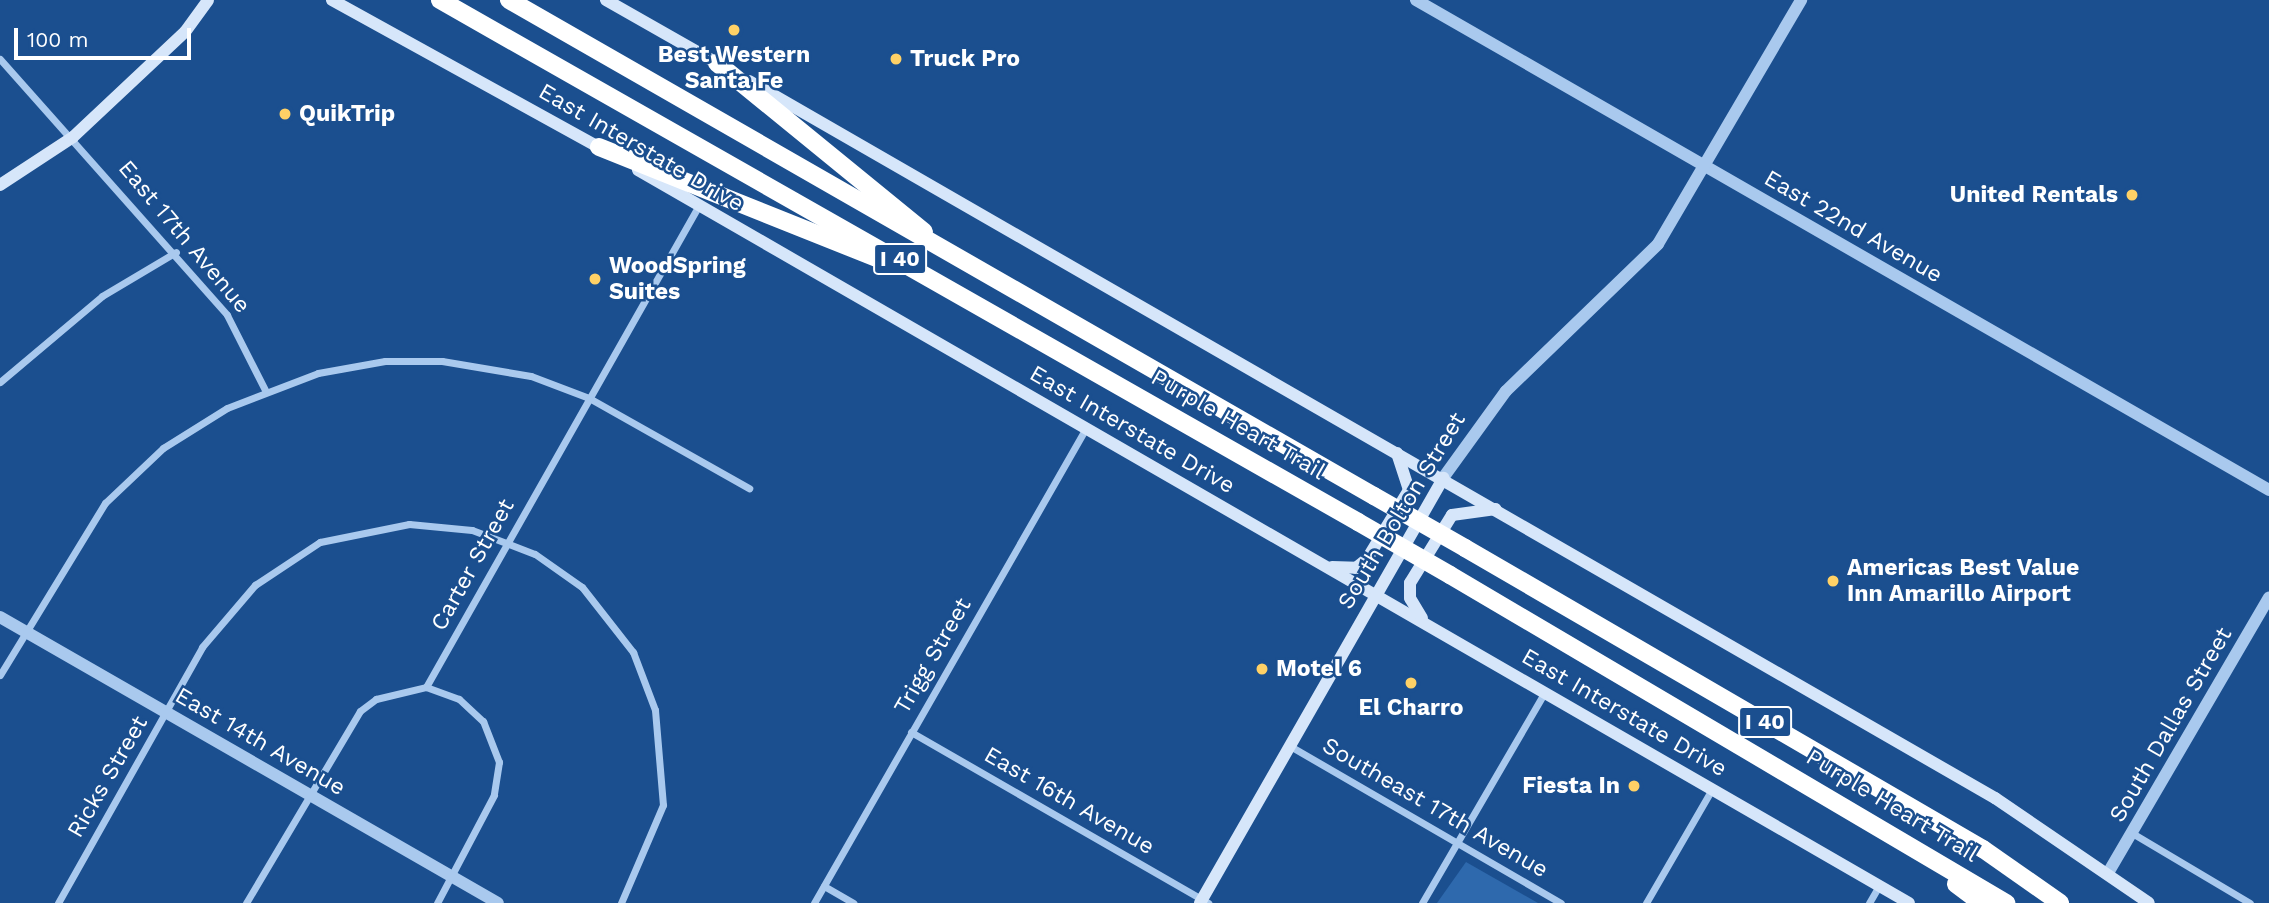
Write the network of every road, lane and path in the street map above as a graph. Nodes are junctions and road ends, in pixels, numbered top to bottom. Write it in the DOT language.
graph roads {
  1 [pos="208,0"];
  2 [pos="332,0"];
  3 [pos="440,0"];
  4 [pos="509,0"];
  5 [pos="606,0"];
  6 [pos="1416,0"];
  7 [pos="1801,0"];
  8 [pos="0,59"];
  9 [pos="717,63"];
  10 [pos="72,137"];
  11 [pos="599,147"];
  12 [pos="1705,166"];
  13 [pos="0,185"];
  14 [pos="699,205"];
  15 [pos="176,252"];
  16 [pos="959,261"];
  17 [pos="931,277"];
  18 [pos="0,382"];
  19 [pos="265,390"];
  20 [pos="589,398"];
  21 [pos="1086,428"];
  22 [pos="1396,451"];
  23 [pos="1443,478"];
  24 [pos="749,488"];
  25 [pos="2269,490"];
  26 [pos="1497,509"];
  27 [pos="508,541"];
  28 [pos="1328,567"];
  29 [pos="1375,594"];
  30 [pos="2269,598"];
  31 [pos="0,617"];
  32 [pos="1426,623"];
  33 [pos="25,631"];
  34 [pos="0,675"];
  35 [pos="426,687"];
  36 [pos="1545,692"];
  37 [pos="168,713"];
  38 [pos="911,732"];
  39 [pos="1290,746"];
  40 [pos="1712,788"];
  41 [pos="309,795"];
  42 [pos="1877,825"];
  43 [pos="2132,833"];
  44 [pos="1457,842"];
  45 [pos="2108,873"];
  46 [pos="452,876"];
  47 [pos="824,886"];
  48 [pos="1879,886"];
  49 [pos="1203,902"];
  50 [pos="58,903"];
  51 [pos="246,903"];
  52 [pos="437,903"];
  53 [pos="498,903"];
  54 [pos="621,903"];
  55 [pos="814,903"];
  56 [pos="854,903"];
  57 [pos="1422,903"];
  58 [pos="1561,903"];
  59 [pos="1646,903"];
  60 [pos="1869,903"];
  61 [pos="1909,903"];
  62 [pos="1981,903"];
  63 [pos="2006,903"];
  64 [pos="2062,903"];
  65 [pos="2149,903"];
  66 [pos="2250,903"];
  1 -- 10 [label="main road"];
  2 -- 11 [label="main road, East Interstate Drive"];
  3 -- 17 [label="highway, Purple Heart Trail / I 40"];
  4 -- 16 [label="highway, Purple Heart Trail / I 40"];
  5 -- 9 [label="main road"];
  6 -- 12 [label="street, East 22nd Avenue"];
  7 -- 12 [label="street, South Bolton Street"];
  8 -- 10 [label="street, East 17th Avenue"];
  9 -- 16 [label="highway"];
  9 -- 22 [label="main road"];
  10 -- 13 [label="main road"];
  10 -- 15 [label="street, East 17th Avenue"];
  11 -- 14 [label="main road, East Interstate Drive"];
  11 -- 17 [label="highway"];
  12 -- 23 [label="street, South Bolton Street"];
  12 -- 25 [label="street, East 22nd Avenue"];
  14 -- 20 [label="street, Carter Street"];
  14 -- 21 [label="main road, East Interstate Drive"];
  15 -- 18 [label="street"];
  15 -- 19 [label="street, East 17th Avenue"];
  16 -- 64 [label="highway, Purple Heart Trail / I 40, bridge"];
  17 -- 42 [label="highway, Purple Heart Trail / I 40, bridge"];
  19 -- 20 [label="street"];
  19 -- 33 [label="street"];
  20 -- 24 [label="street"];
  20 -- 27 [label="street, Carter Street"];
  21 -- 28 [label="main road, East Interstate Drive"];
  21 -- 38 [label="street, Trigg Street"];
  22 -- 23 [label="main road"];
  22 -- 28 [label="main road"];
  23 -- 26 [label="main road"];
  23 -- 29 [label="main road, South Bolton Street"];
  26 -- 32 [label="main road"];
  26 -- 45 [label="main road"];
  27 -- 35 [label="street, Carter Street"];
  27 -- 37 [label="street, Ricks Street"];
  27 -- 54 [label="street"];
  28 -- 29 [label="main road, East Interstate Drive"];
  29 -- 32 [label="main road, East Interstate Drive"];
  29 -- 39 [label="main road, South Bolton Street"];
  30 -- 43 [label="street, South Dallas Street"];
  31 -- 33 [label="street, East 14th Avenue"];
  32 -- 36 [label="main road, East Interstate Drive"];
  33 -- 34 [label="street"];
  33 -- 37 [label="street, East 14th Avenue"];
  35 -- 41 [label="street"];
  35 -- 46 [label="street"];
  36 -- 40 [label="main road, East Interstate Drive"];
  36 -- 44 [label="street"];
  37 -- 41 [label="street, East 14th Avenue"];
  37 -- 50 [label="street, Ricks Street"];
  38 -- 47 [label="street, Trigg Street"];
  38 -- 49 [label="street, East 16th Avenue"];
  39 -- 44 [label="street, Southeast 17th Avenue"];
  39 -- 49 [label="main road, South Bolton Street"];
  40 -- 48 [label="main road, East Interstate Drive"];
  40 -- 59 [label="street"];
  41 -- 46 [label="street, East 14th Avenue"];
  41 -- 51 [label="street"];
  42 -- 62 [label="highway"];
  42 -- 63 [label="highway, Purple Heart Trail / I 40"];
  43 -- 45 [label="street, South Dallas Street"];
  43 -- 66 [label="street"];
  44 -- 57 [label="street"];
  44 -- 58 [label="street, Southeast 17th Avenue"];
  45 -- 65 [label="main road"];
  46 -- 52 [label="street"];
  46 -- 53 [label="street, East 14th Avenue"];
  47 -- 55 [label="street, Trigg Street"];
  47 -- 56 [label="street"];
  48 -- 60 [label="street"];
  48 -- 61 [label="main road, East Interstate Drive"];
}
